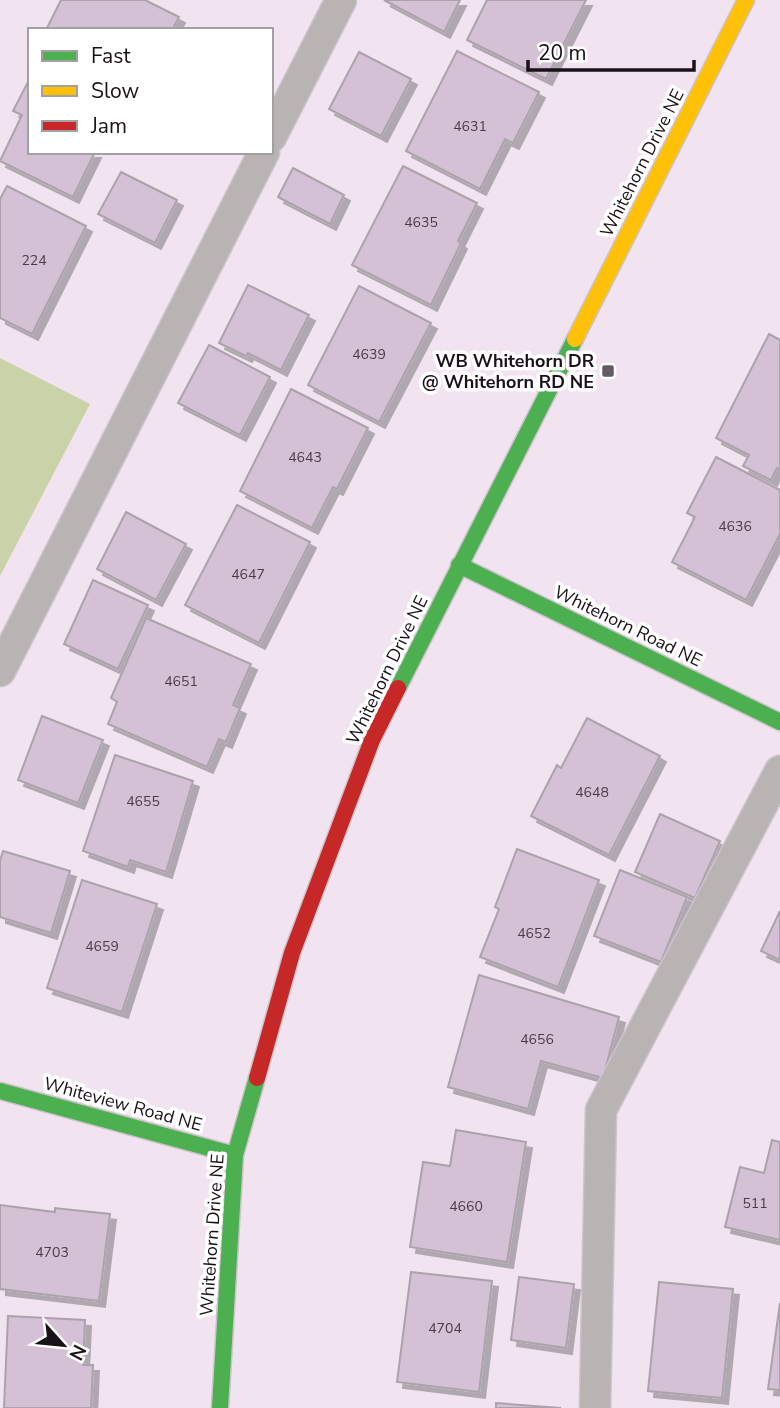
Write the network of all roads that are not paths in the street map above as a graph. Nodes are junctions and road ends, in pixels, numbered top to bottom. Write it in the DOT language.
graph roads {
  1 [pos="341,0"];
  2 [pos="746,0"];
  3 [pos="273,133"];
  4 [pos="263,154"];
  5 [pos="459,565"];
  6 [pos="0,671"];
  7 [pos="780,722"];
  8 [pos="780,771"];
  9 [pos="0,1091"];
  10 [pos="235,1155"];
  11 [pos="220,1408"];
  12 [pos="595,1408"];
  1 -- 3 [label="lane"];
  2 -- 5 [label="street, Whitehorn Drive NE"];
  4 -- 6 [label="lane"];
  5 -- 7 [label="street, Whitehorn Road NE"];
  5 -- 10 [label="street, Whitehorn Drive NE"];
  8 -- 12 [label="lane"];
  9 -- 10 [label="street, Whiteview Road NE"];
  10 -- 11 [label="street, Whitehorn Drive NE"];
}
